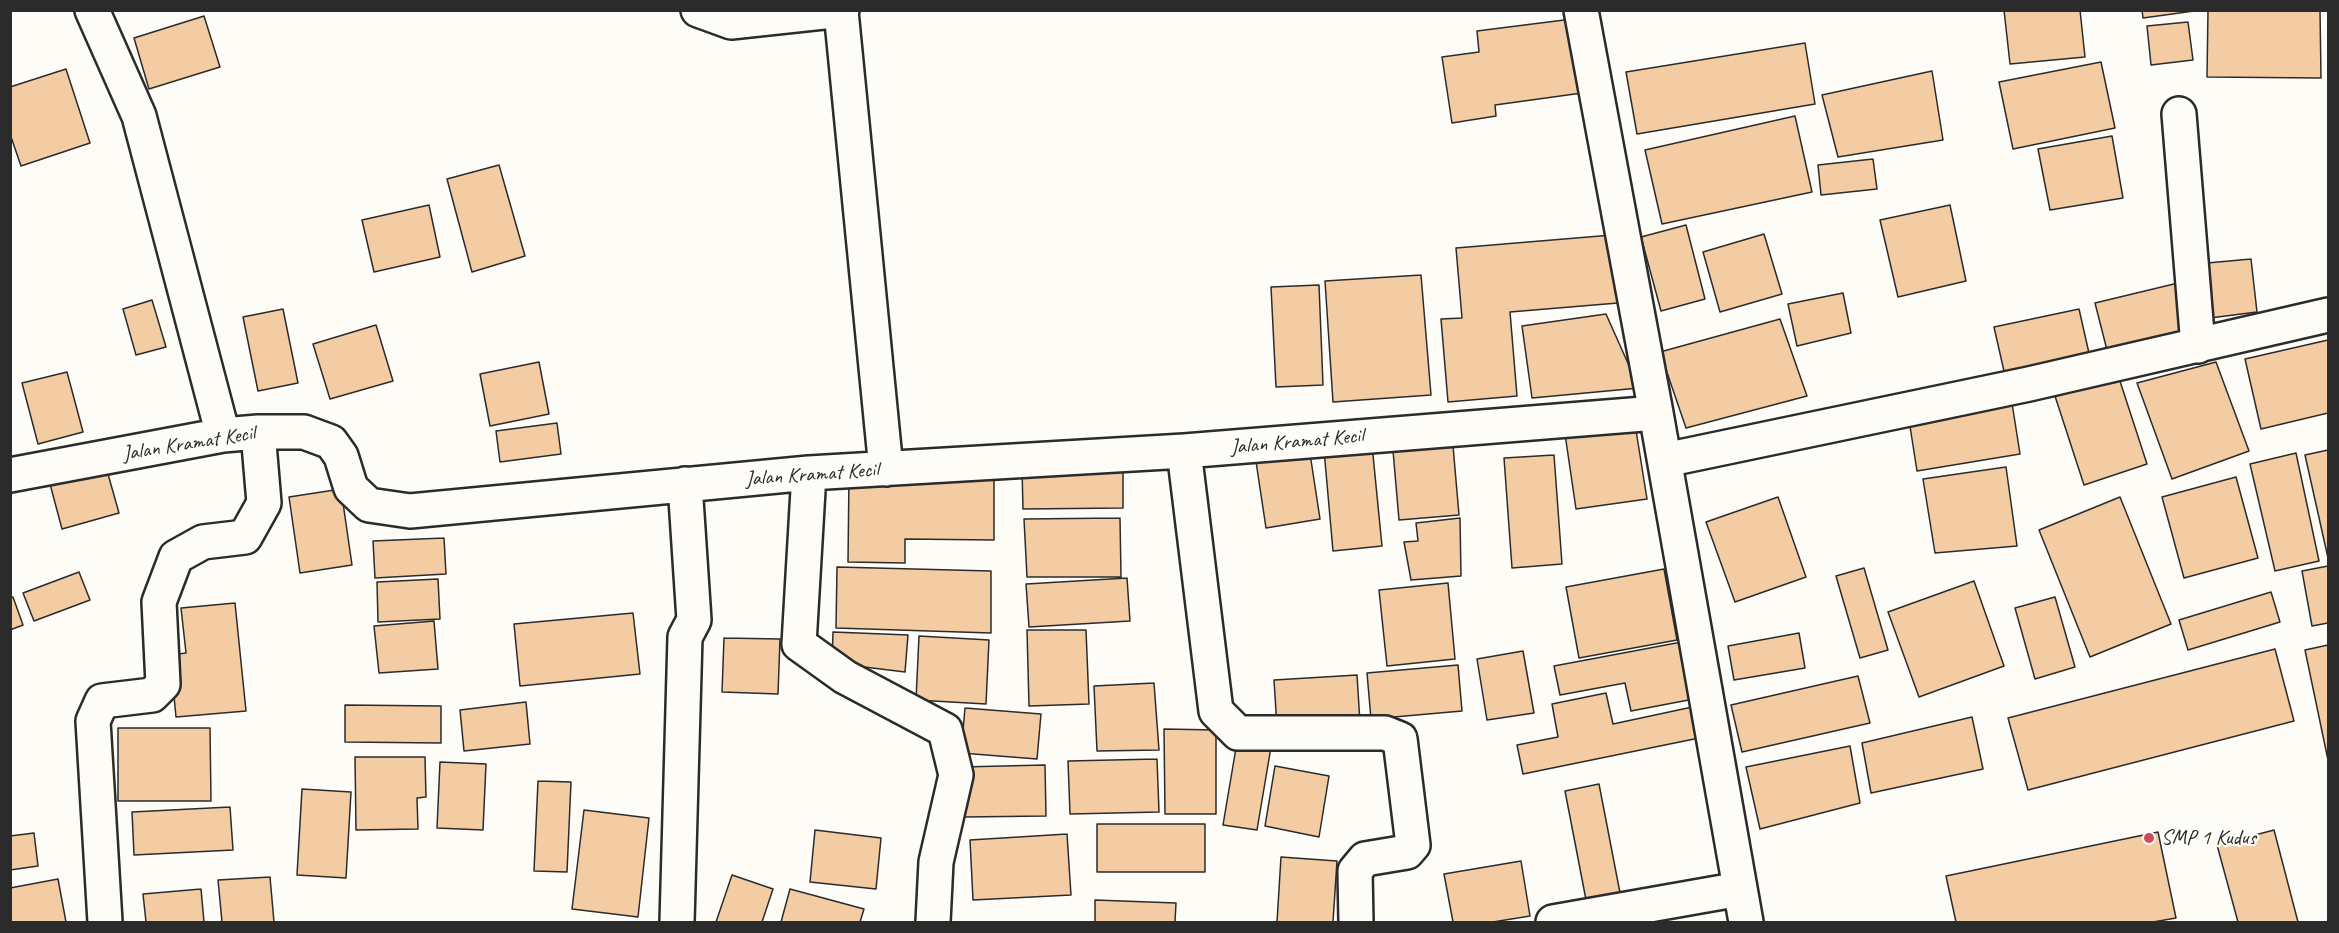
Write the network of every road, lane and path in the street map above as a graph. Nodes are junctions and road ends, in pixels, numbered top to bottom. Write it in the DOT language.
graph roads {
  1 [pos="92,10"];
  2 [pos="698,10"];
  3 [pos="1581,10"];
  4 [pos="841,11"];
  5 [pos="2179,114"];
  6 [pos="2328,315"];
  7 [pos="2198,346"];
  8 [pos="1656,413"];
  9 [pos="258,432"];
  10 [pos="223,435"];
  11 [pos="1184,451"];
  12 [pos="1665,460"];
  13 [pos="886,469"];
  14 [pos="809,473"];
  15 [pos="10,475"];
  16 [pos="686,484"];
  17 [pos="1740,889"];
  18 [pos="105,922"];
  19 [pos="677,922"];
  20 [pos="933,922"];
  21 [pos="1356,922"];
  22 [pos="1553,922"];
  23 [pos="1746,922"];
  1 -- 10 [label="street"];
  2 -- 4 [label="street"];
  3 -- 8 [label="street"];
  4 -- 13 [label="street"];
  5 -- 7 [label="street"];
  6 -- 7 [label="street"];
  7 -- 12 [label="street"];
  8 -- 11 [label="street, Jalan Kramat Kecil"];
  8 -- 12 [label="street"];
  9 -- 10 [label="street, Jalan Kramat Kecil"];
  9 -- 16 [label="street, Jalan Kramat Kecil"];
  9 -- 18 [label="street"];
  10 -- 15 [label="street, Jalan Kramat Kecil"];
  11 -- 13 [label="street, Jalan Kramat Kecil"];
  11 -- 21 [label="street"];
  12 -- 17 [label="street"];
  13 -- 14 [label="street, Jalan Kramat Kecil"];
  14 -- 16 [label="street, Jalan Kramat Kecil"];
  14 -- 20 [label="street"];
  16 -- 19 [label="street"];
  17 -- 22 [label="street"];
  17 -- 23 [label="street"];
}
